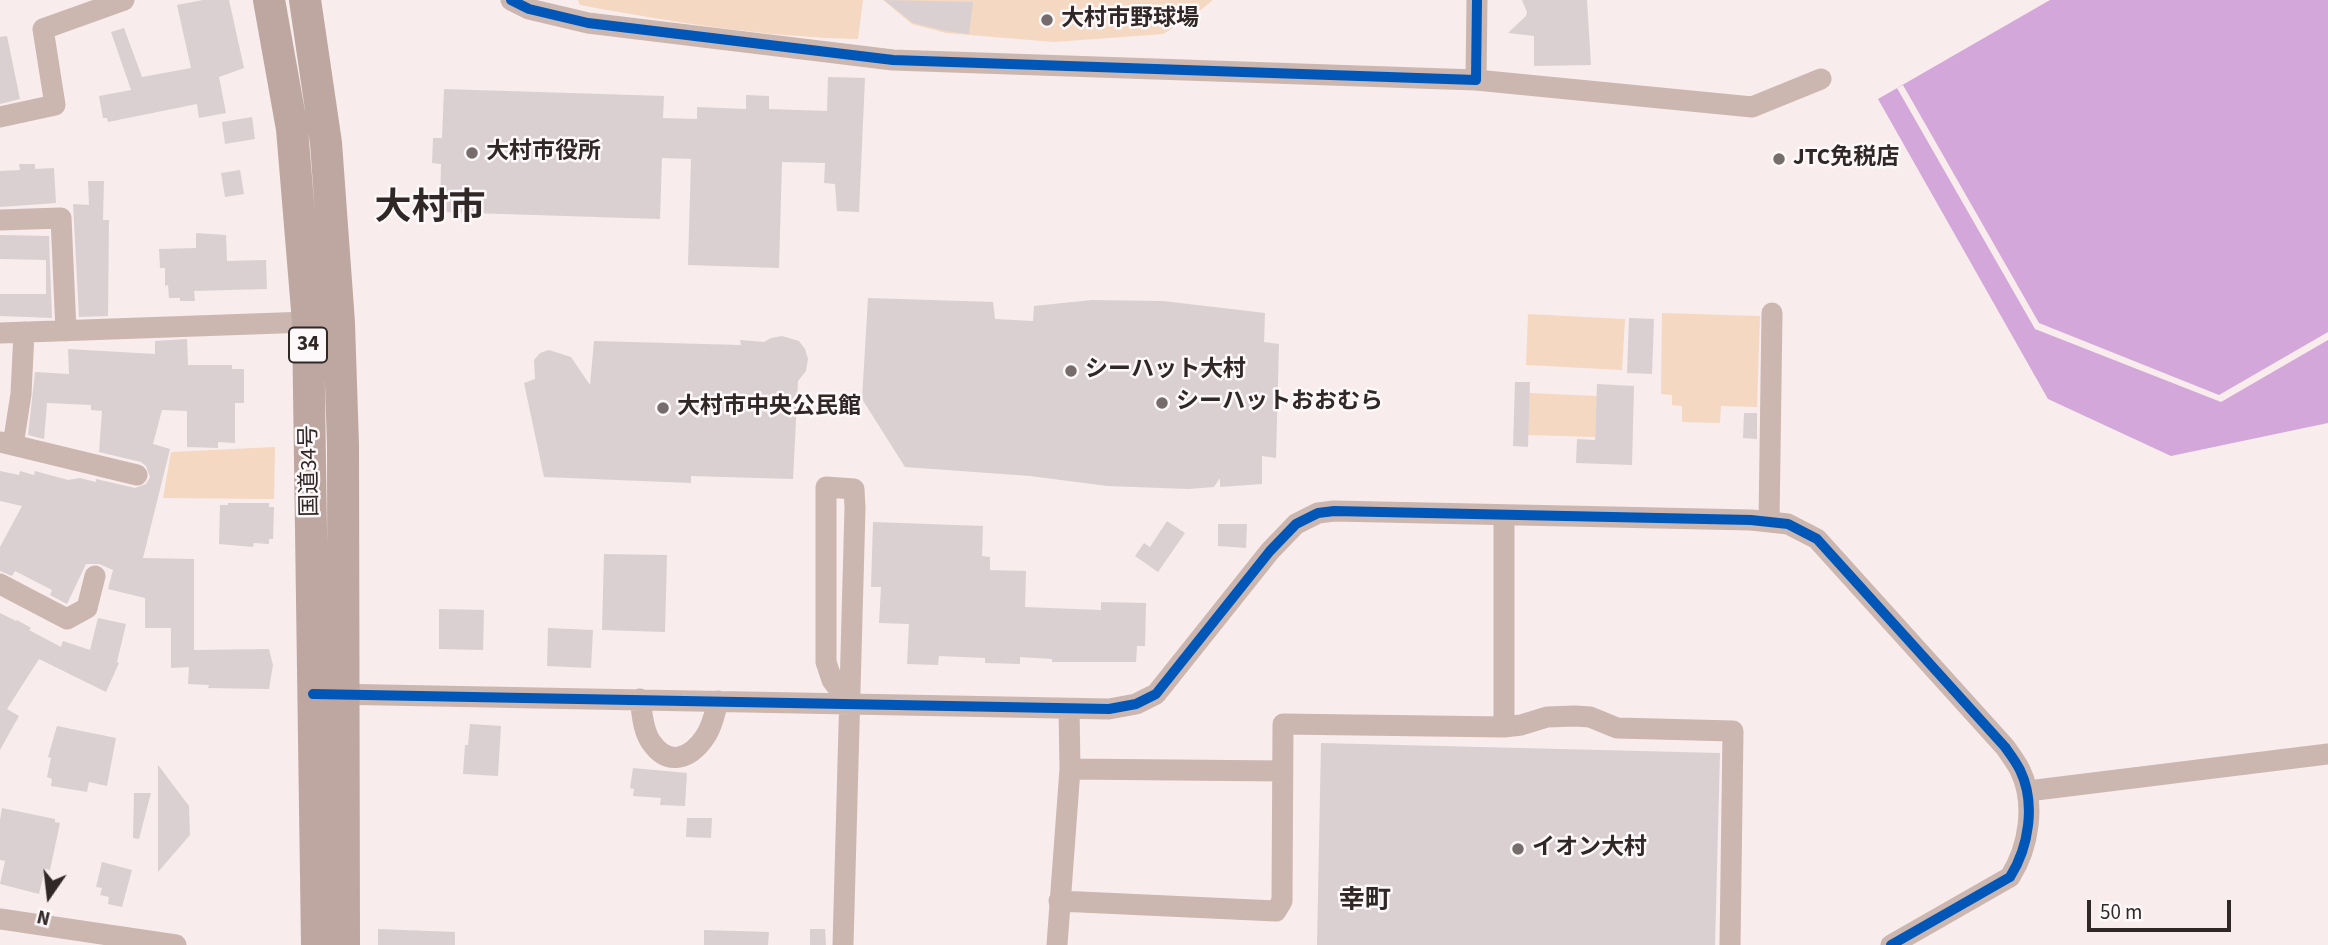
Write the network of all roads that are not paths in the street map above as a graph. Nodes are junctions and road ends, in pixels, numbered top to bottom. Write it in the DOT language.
graph roads {
  1 [pos="124,0"];
  2 [pos="269,0"];
  3 [pos="306,0"];
  4 [pos="1477,0"];
  5 [pos="524,3"];
  6 [pos="1821,79"];
  7 [pos="1476,80"];
  8 [pos="0,117"];
  9 [pos="0,220"];
  10 [pos="1772,313"];
  11 [pos="308,323"];
  12 [pos="66,331"];
  13 [pos="24,332"];
  14 [pos="0,333"];
  15 [pos="6,444"];
  16 [pos="137,475"];
  17 [pos="1504,515"];
  18 [pos="1769,522"];
  19 [pos="95,576"];
  20 [pos="0,584"];
  21 [pos="328,694"];
  22 [pos="640,699"];
  23 [pos="718,701"];
  24 [pos="849,703"];
  25 [pos="1069,709"];
  26 [pos="1504,727"];
  27 [pos="2328,754"];
  28 [pos="1069,769"];
  29 [pos="1283,771"];
  30 [pos="2028,792"];
  31 [pos="1059,901"];
  32 [pos="0,919"];
  33 [pos="132,942"];
  34 [pos="176,945"];
  35 [pos="317,945"];
  36 [pos="344,945"];
  37 [pos="843,945"];
  38 [pos="1057,945"];
  39 [pos="1730,945"];
  40 [pos="1891,945"];
  1 -- 8 [label="street"];
  2 -- 11 [label="highway, 国道34号 / 34"];
  3 -- 21 [label="highway, 国道34号 / 34"];
  4 -- 7 [label="street"];
  5 -- 7 [label="street"];
  6 -- 7 [label="street"];
  9 -- 12 [label="street"];
  10 -- 18 [label="street"];
  11 -- 12 [label="street"];
  11 -- 21 [label="highway, 国道34号 / 34"];
  12 -- 13 [label="street"];
  13 -- 14 [label="street"];
  13 -- 15 [label="street"];
  15 -- 16 [label="street"];
  17 -- 18 [label="street"];
  17 -- 25 [label="street"];
  17 -- 26 [label="street"];
  18 -- 30 [label="street"];
  19 -- 20 [label="street"];
  21 -- 22 [label="street"];
  21 -- 35 [label="highway, 国道34号 / 34"];
  21 -- 36 [label="highway, 国道34号 / 34"];
  22 -- 23 [label="street"];
  22 -- 23 [label="street"];
  23 -- 24 [label="street"];
  24 -- 24 [label="street"];
  24 -- 25 [label="street"];
  24 -- 37 [label="street"];
  25 -- 28 [label="street"];
  26 -- 29 [label="street"];
  26 -- 39 [label="street"];
  27 -- 30 [label="street"];
  28 -- 29 [label="street"];
  28 -- 31 [label="street"];
  29 -- 31 [label="street"];
  30 -- 40 [label="street"];
  31 -- 38 [label="street"];
  32 -- 33 [label="street"];
  33 -- 34 [label="street"];
}
